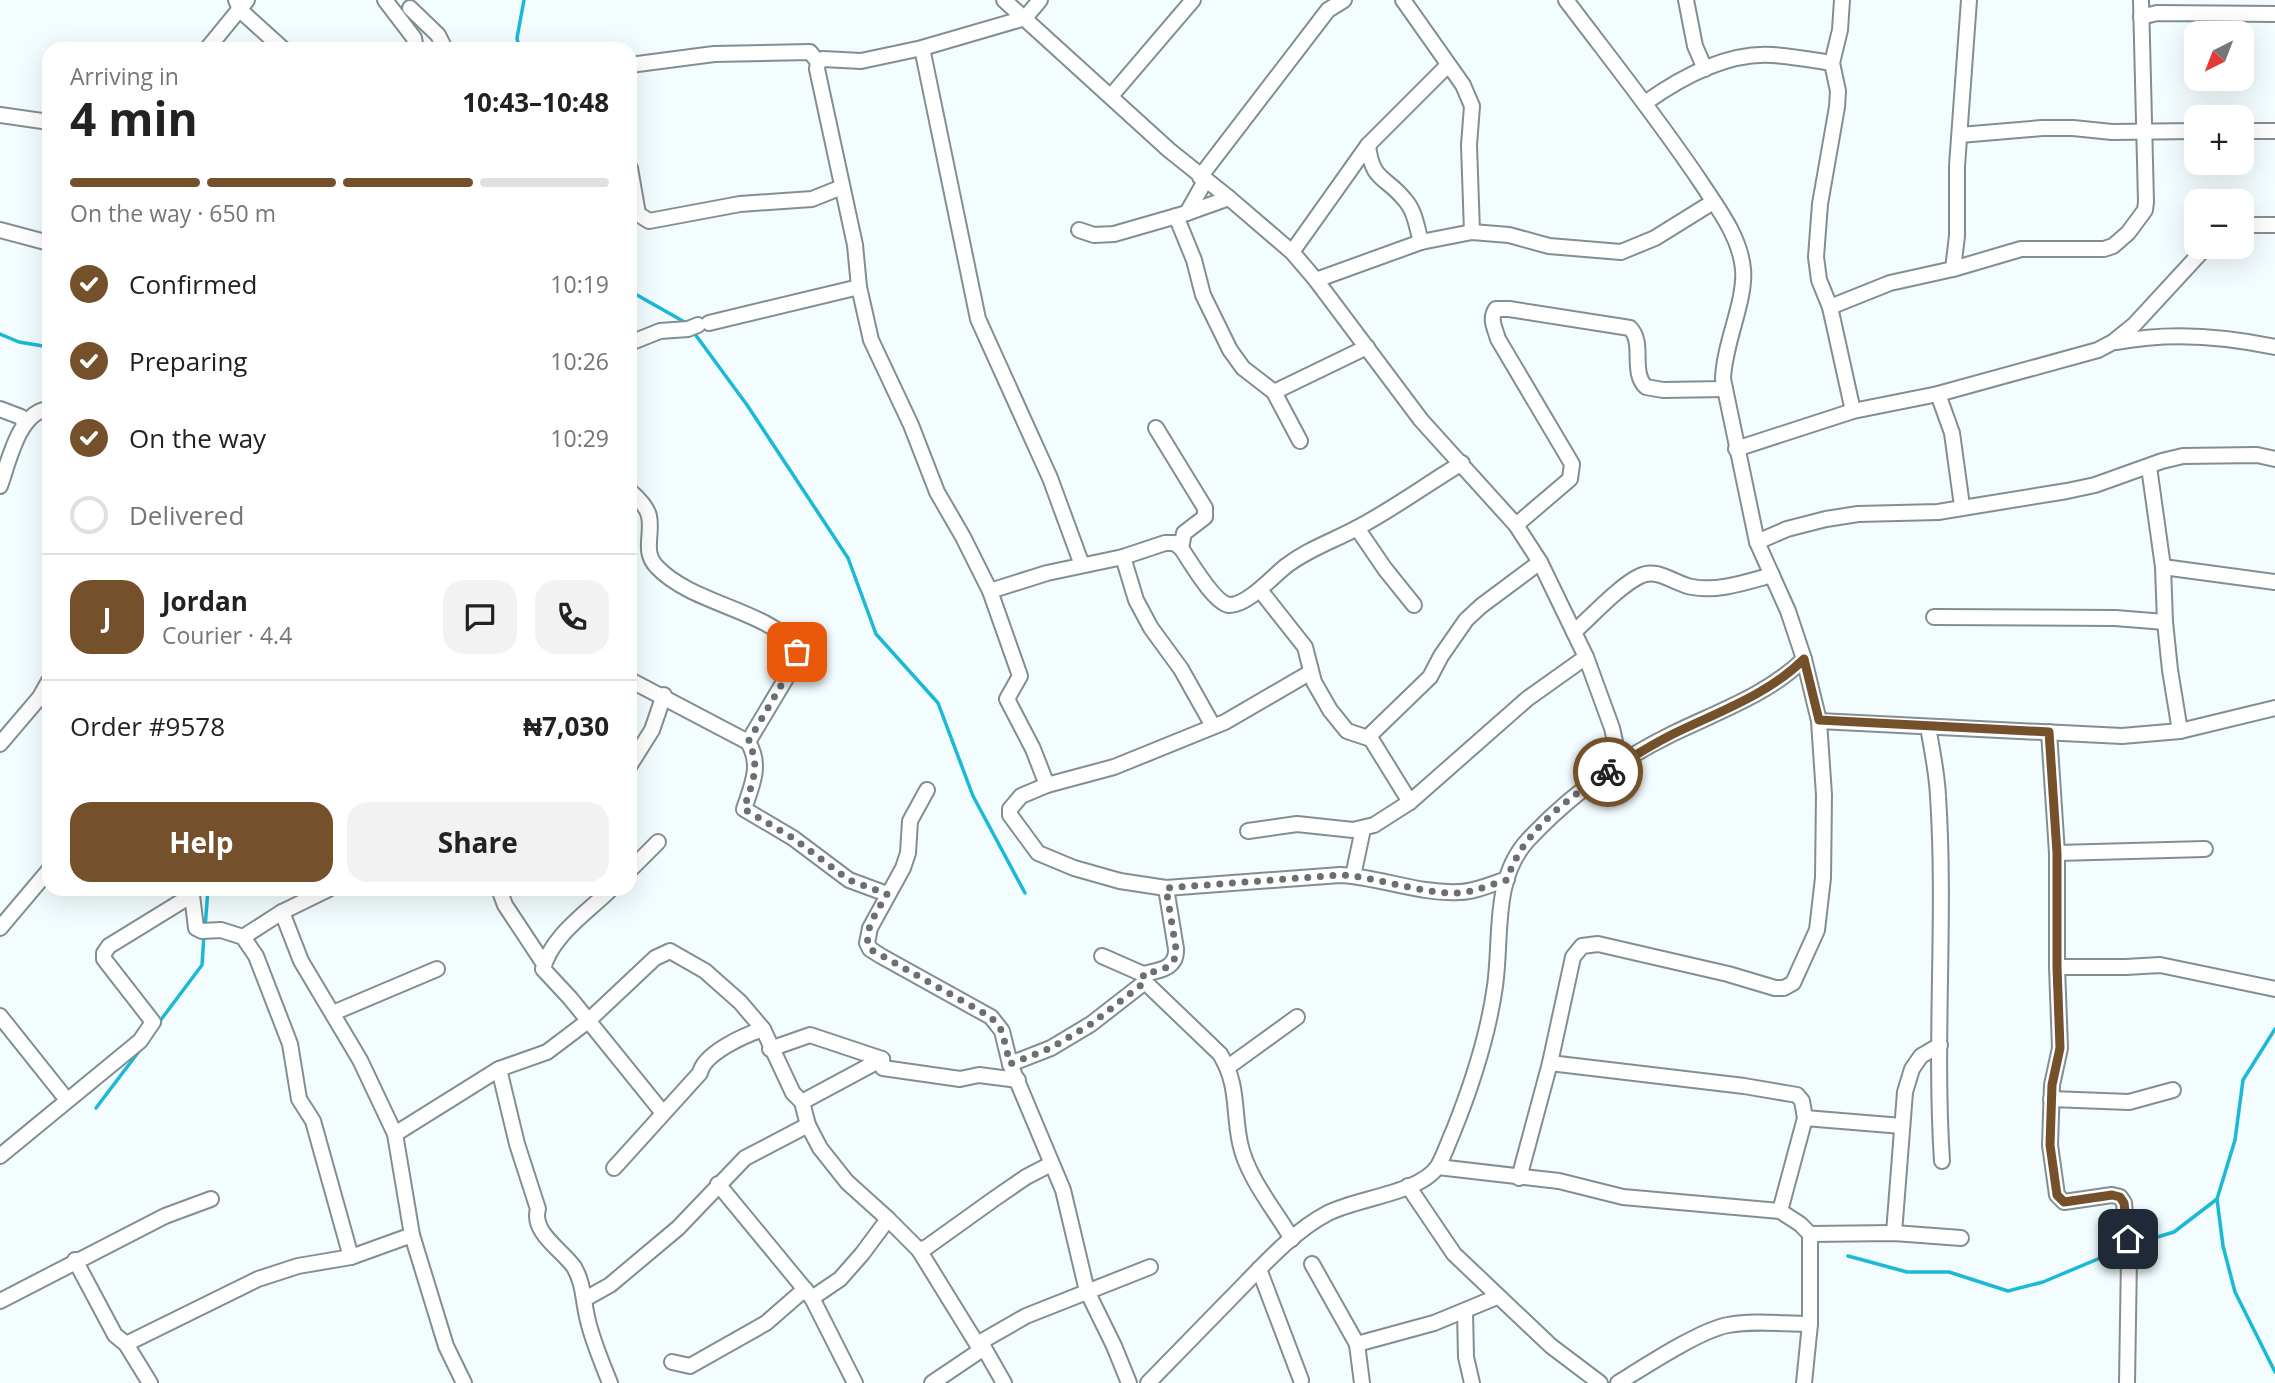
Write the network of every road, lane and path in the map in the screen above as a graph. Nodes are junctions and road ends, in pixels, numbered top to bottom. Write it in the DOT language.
graph roads {
  1 [pos="385,0"];
  2 [pos="1004,0"];
  3 [pos="1041,0"];
  4 [pos="1194,0"];
  5 [pos="1344,0"];
  6 [pos="1403,0"];
  7 [pos="1566,0"];
  8 [pos="1686,0"];
  9 [pos="1842,0"];
  10 [pos="1969,0"];
  11 [pos="2141,0"];
  12 [pos="241,3"];
  13 [pos="1324,5"];
  14 [pos="409,9"];
  15 [pos="2275,14"];
  16 [pos="2141,17"];
  17 [pos="1025,18"];
  18 [pos="212,42"];
  19 [pos="277,42"];
  20 [pos="415,42"];
  21 [pos="442,42"];
  22 [pos="922,48"];
  23 [pos="818,62"];
  24 [pos="1832,63"];
  25 [pos="637,64"];
  26 [pos="1448,65"];
  27 [pos="1705,69"];
  28 [pos="1111,96"];
  29 [pos="1644,103"];
  30 [pos="0,115"];
  31 [pos="42,121"];
  32 [pos="2145,131"];
  33 [pos="2184,131"];
  34 [pos="2254,131"];
  35 [pos="2275,131"];
  36 [pos="1960,135"];
  37 [pos="1368,145"];
  38 [pos="1203,179"];
  39 [pos="842,187"];
  40 [pos="1229,198"];
  41 [pos="1713,202"];
  42 [pos="637,208"];
  43 [pos="1181,215"];
  44 [pos="2254,225"];
  45 [pos="2275,225"];
  46 [pos="0,230"];
  47 [pos="1079,230"];
  48 [pos="1472,232"];
  49 [pos="42,241"];
  50 [pos="1421,242"];
  51 [pos="1292,252"];
  52 [pos="2195,259"];
  53 [pos="1953,269"];
  54 [pos="1316,280"];
  55 [pos="859,287"];
  56 [pos="1830,307"];
  57 [pos="637,340"];
  58 [pos="2113,342"];
  59 [pos="1367,347"];
  60 [pos="2275,347"];
  61 [pos="1725,389"];
  62 [pos="1274,392"];
  63 [pos="1938,394"];
  64 [pos="0,409"];
  65 [pos="42,411"];
  66 [pos="1853,411"];
  67 [pos="24,423"];
  68 [pos="1156,428"];
  69 [pos="1300,441"];
  70 [pos="1737,449"];
  71 [pos="2275,459"];
  72 [pos="1462,463"];
  73 [pos="2149,467"];
  74 [pos="0,486"];
  75 [pos="637,500"];
  76 [pos="1962,506"];
  77 [pos="1516,525"];
  78 [pos="1357,528"];
  79 [pos="1757,542"];
  80 [pos="1181,548"];
  81 [pos="1123,557"];
  82 [pos="1540,562"];
  83 [pos="1082,565"];
  84 [pos="2162,567"];
  85 [pos="1772,575"];
  86 [pos="2275,582"];
  87 [pos="1260,590"];
  88 [pos="990,591"];
  89 [pos="1414,605"];
  90 [pos="1934,617"];
  91 [pos="2165,622"];
  92 [pos="1574,632"];
  93 [pos="1586,657"];
  94 [pos="1804,659"];
  95 [pos="1311,672"];
  96 [pos="637,683"];
  97 [pos="42,693"];
  98 [pos="664,695"];
  99 [pos="2275,708"];
  100 [pos="1819,720"];
  101 [pos="1213,726"];
  102 [pos="1928,727"];
  103 [pos="2180,731"];
  104 [pos="2049,732"];
  105 [pos="1368,737"];
  106 [pos="748,742"];
  107 [pos="0,744"];
  108 [pos="637,754"];
  109 [pos="1620,764"];
  110 [pos="1047,785"];
  111 [pos="927,790"];
  112 [pos="1410,802"];
  113 [pos="1363,829"];
  114 [pos="1248,831"];
  115 [pos="658,842"];
  116 [pos="2205,849"];
  117 [pos="2057,853"];
  118 [pos="637,863"];
  119 [pos="1353,876"];
  120 [pos="42,878"];
  121 [pos="1507,880"];
  122 [pos="1166,888"];
  123 [pos="887,894"];
  124 [pos="184,896"];
  125 [pos="191,896"];
  126 [pos="315,896"];
  127 [pos="502,896"];
  128 [pos="604,896"];
  129 [pos="282,912"];
  130 [pos="0,929"];
  131 [pos="243,937"];
  132 [pos="1102,956"];
  133 [pos="544,964"];
  134 [pos="2057,967"];
  135 [pos="437,969"];
  136 [pos="1144,978"];
  137 [pos="2269,988"];
  138 [pos="333,1013"];
  139 [pos="0,1016"];
  140 [pos="1297,1017"];
  141 [pos="588,1021"];
  142 [pos="763,1029"];
  143 [pos="1940,1045"];
  144 [pos="770,1049"];
  145 [pos="882,1059"];
  146 [pos="1550,1063"];
  147 [pos="1010,1064"];
  148 [pos="1228,1067"];
  149 [pos="499,1069"];
  150 [pos="1018,1080"];
  151 [pos="2173,1090"];
  152 [pos="2051,1099"];
  153 [pos="67,1100"];
  154 [pos="802,1102"];
  155 [pos="663,1113"];
  156 [pos="1805,1118"];
  157 [pos="808,1125"];
  158 [pos="1902,1126"];
  159 [pos="395,1134"];
  160 [pos="0,1156"];
  161 [pos="1942,1161"];
  162 [pos="1051,1164"];
  163 [pos="1438,1167"];
  164 [pos="614,1168"];
  165 [pos="1519,1178"];
  166 [pos="718,1184"];
  167 [pos="1408,1186"];
  168 [pos="211,1199"];
  169 [pos="1780,1211"];
  170 [pos="888,1219"];
  171 [pos="1894,1233"];
  172 [pos="1810,1234"];
  173 [pos="412,1235"];
  174 [pos="1961,1238"];
  175 [pos="1292,1239"];
  176 [pos="919,1250"];
  177 [pos="351,1256"];
  178 [pos="75,1261"];
  179 [pos="1312,1264"];
  180 [pos="1150,1267"];
  181 [pos="1259,1269"];
  182 [pos="1087,1291"];
  183 [pos="808,1293"];
  184 [pos="1497,1297"];
  185 [pos="585,1299"];
  186 [pos="0,1301"];
  187 [pos="1465,1311"];
  188 [pos="1810,1324"];
  189 [pos="1357,1343"];
  190 [pos="126,1344"];
  191 [pos="981,1346"];
  192 [pos="672,1362"];
  193 [pos="1301,1380"];
  194 [pos="150,1383"];
  195 [pos="464,1383"];
  196 [pos="610,1383"];
  197 [pos="855,1383"];
  198 [pos="932,1383"];
  199 [pos="1004,1383"];
  200 [pos="1129,1383"];
  201 [pos="1148,1383"];
  202 [pos="1362,1383"];
  203 [pos="1472,1383"];
  204 [pos="1600,1383"];
  205 [pos="1618,1383"];
  206 [pos="1804,1383"];
  207 [pos="2127,1383"];
  1 -- 14 [label="street"];
  2 -- 17 [label="street"];
  3 -- 17 [label="street"];
  4 -- 28 [label="street"];
  5 -- 13 [label="street"];
  6 -- 26 [label="street"];
  7 -- 29 [label="street"];
  8 -- 27 [label="street"];
  9 -- 24 [label="street"];
  10 -- 36 [label="street"];
  11 -- 16 [label="street"];
  12 -- 18 [label="street"];
  12 -- 19 [label="street"];
  13 -- 38 [label="street"];
  14 -- 20 [label="street"];
  14 -- 21 [label="street"];
  15 -- 16 [label="street"];
  16 -- 32 [label="street"];
  17 -- 22 [label="street"];
  17 -- 28 [label="street"];
  22 -- 23 [label="street"];
  22 -- 83 [label="street"];
  23 -- 25 [label="street"];
  23 -- 39 [label="street"];
  24 -- 27 [label="street"];
  24 -- 56 [label="street"];
  26 -- 37 [label="street"];
  26 -- 48 [label="street"];
  27 -- 29 [label="street"];
  28 -- 38 [label="street"];
  29 -- 41 [label="street"];
  30 -- 31 [label="street"];
  32 -- 33 [label="street"];
  32 -- 36 [label="street"];
  32 -- 53 [label="street"];
  34 -- 35 [label="street"];
  36 -- 53 [label="street"];
  37 -- 50 [label="street"];
  37 -- 51 [label="street"];
  38 -- 40 [label="street"];
  38 -- 43 [label="street"];
  39 -- 42 [label="street"];
  39 -- 55 [label="street"];
  40 -- 43 [label="street"];
  40 -- 51 [label="street"];
  41 -- 48 [label="street"];
  41 -- 61 [label="street"];
  43 -- 47 [label="street"];
  43 -- 62 [label="street"];
  44 -- 45 [label="street"];
  46 -- 49 [label="street"];
  48 -- 50 [label="street"];
  50 -- 54 [label="street"];
  51 -- 54 [label="street"];
  52 -- 58 [label="street"];
  53 -- 56 [label="street"];
  54 -- 59 [label="street"];
  55 -- 57 [label="street"];
  55 -- 88 [label="street"];
  56 -- 66 [label="street"];
  58 -- 60 [label="street"];
  58 -- 63 [label="street"];
  59 -- 62 [label="street"];
  59 -- 72 [label="street"];
  61 -- 70 [label="street"];
  61 -- 77 [label="street"];
  62 -- 69 [label="street"];
  63 -- 66 [label="street"];
  63 -- 76 [label="street"];
  64 -- 67 [label="street"];
  65 -- 67 [label="street"];
  66 -- 70 [label="street"];
  67 -- 74 [label="street"];
  68 -- 80 [label="street"];
  70 -- 79 [label="street"];
  71 -- 73 [label="street"];
  72 -- 77 [label="street"];
  72 -- 78 [label="street"];
  73 -- 76 [label="street"];
  73 -- 84 [label="street"];
  75 -- 106 [label="street"];
  76 -- 79 [label="street"];
  77 -- 82 [label="street"];
  78 -- 87 [label="street"];
  78 -- 89 [label="street"];
  79 -- 85 [label="street"];
  80 -- 81 [label="street"];
  80 -- 87 [label="street"];
  81 -- 83 [label="street"];
  81 -- 101 [label="street"];
  82 -- 92 [label="street"];
  82 -- 105 [label="street"];
  83 -- 88 [label="street"];
  84 -- 86 [label="street"];
  84 -- 91 [label="street"];
  85 -- 92 [label="street"];
  85 -- 94 [label="street"];
  87 -- 95 [label="street"];
  88 -- 110 [label="street"];
  90 -- 91 [label="street"];
  91 -- 103 [label="street"];
  92 -- 93 [label="street"];
  93 -- 109 [label="street"];
  93 -- 112 [label="street"];
  94 -- 100 [label="street"];
  94 -- 109 [label="street"];
  95 -- 101 [label="street"];
  95 -- 105 [label="street"];
  96 -- 98 [label="street"];
  97 -- 107 [label="street"];
  98 -- 106 [label="street"];
  98 -- 108 [label="street"];
  99 -- 103 [label="street"];
  100 -- 102 [label="street"];
  100 -- 146 [label="street"];
  101 -- 110 [label="street"];
  102 -- 104 [label="street"];
  102 -- 143 [label="street"];
  103 -- 104 [label="street"];
  104 -- 117 [label="street"];
  105 -- 112 [label="street"];
  106 -- 123 [label="street"];
  109 -- 121 [label="street"];
  110 -- 122 [label="street"];
  111 -- 123 [label="street"];
  112 -- 113 [label="street"];
  113 -- 114 [label="street"];
  113 -- 119 [label="street"];
  115 -- 118 [label="street"];
  116 -- 117 [label="street"];
  117 -- 134 [label="street"];
  119 -- 121 [label="street"];
  119 -- 122 [label="street"];
  120 -- 130 [label="street"];
  121 -- 163 [label="street"];
  122 -- 136 [label="street"];
  123 -- 147 [label="street"];
  124 -- 153 [label="street"];
  125 -- 131 [label="street"];
  126 -- 129 [label="street"];
  127 -- 133 [label="street"];
  128 -- 133 [label="street"];
  129 -- 131 [label="street"];
  129 -- 138 [label="street"];
  131 -- 177 [label="street"];
  132 -- 136 [label="street"];
  133 -- 141 [label="street"];
  134 -- 137 [label="street"];
  134 -- 152 [label="street"];
  135 -- 138 [label="street"];
  136 -- 147 [label="street"];
  136 -- 148 [label="street"];
  138 -- 159 [label="street"];
  139 -- 153 [label="street"];
  140 -- 148 [label="street"];
  141 -- 142 [label="street"];
  141 -- 149 [label="street"];
  141 -- 155 [label="street"];
  142 -- 144 [label="street"];
  142 -- 155 [label="street"];
  143 -- 158 [label="street"];
  143 -- 161 [label="street"];
  144 -- 145 [label="street"];
  144 -- 154 [label="street"];
  145 -- 150 [label="street"];
  145 -- 154 [label="street"];
  146 -- 156 [label="street"];
  146 -- 165 [label="street"];
  147 -- 150 [label="street"];
  148 -- 175 [label="street"];
  149 -- 159 [label="street"];
  149 -- 185 [label="street"];
  150 -- 162 [label="street"];
  151 -- 152 [label="street"];
  152 -- 207 [label="street"];
  153 -- 160 [label="street"];
  154 -- 157 [label="street"];
  155 -- 164 [label="street"];
  156 -- 158 [label="street"];
  156 -- 169 [label="street"];
  157 -- 166 [label="street"];
  157 -- 170 [label="street"];
  158 -- 171 [label="street"];
  159 -- 173 [label="street"];
  162 -- 176 [label="street"];
  162 -- 182 [label="street"];
  163 -- 165 [label="street"];
  163 -- 167 [label="street"];
  165 -- 169 [label="street"];
  166 -- 183 [label="street"];
  166 -- 185 [label="street"];
  167 -- 175 [label="street"];
  167 -- 184 [label="street"];
  168 -- 178 [label="street"];
  169 -- 172 [label="street"];
  170 -- 176 [label="street"];
  170 -- 183 [label="street"];
  171 -- 172 [label="street"];
  171 -- 174 [label="street"];
  172 -- 188 [label="street"];
  173 -- 177 [label="street"];
  173 -- 195 [label="street"];
  175 -- 181 [label="street"];
  176 -- 191 [label="street"];
  177 -- 190 [label="street"];
  178 -- 186 [label="street"];
  178 -- 190 [label="street"];
  179 -- 189 [label="street"];
  180 -- 182 [label="street"];
  181 -- 193 [label="street"];
  181 -- 201 [label="street"];
  182 -- 191 [label="street"];
  182 -- 200 [label="street"];
  183 -- 192 [label="street"];
  183 -- 197 [label="street"];
  184 -- 187 [label="street"];
  184 -- 204 [label="street"];
  185 -- 196 [label="street"];
  187 -- 189 [label="street"];
  187 -- 203 [label="street"];
  188 -- 205 [label="street"];
  188 -- 206 [label="street"];
  189 -- 202 [label="street"];
  190 -- 194 [label="street"];
  191 -- 198 [label="street"];
  191 -- 199 [label="street"];
}
